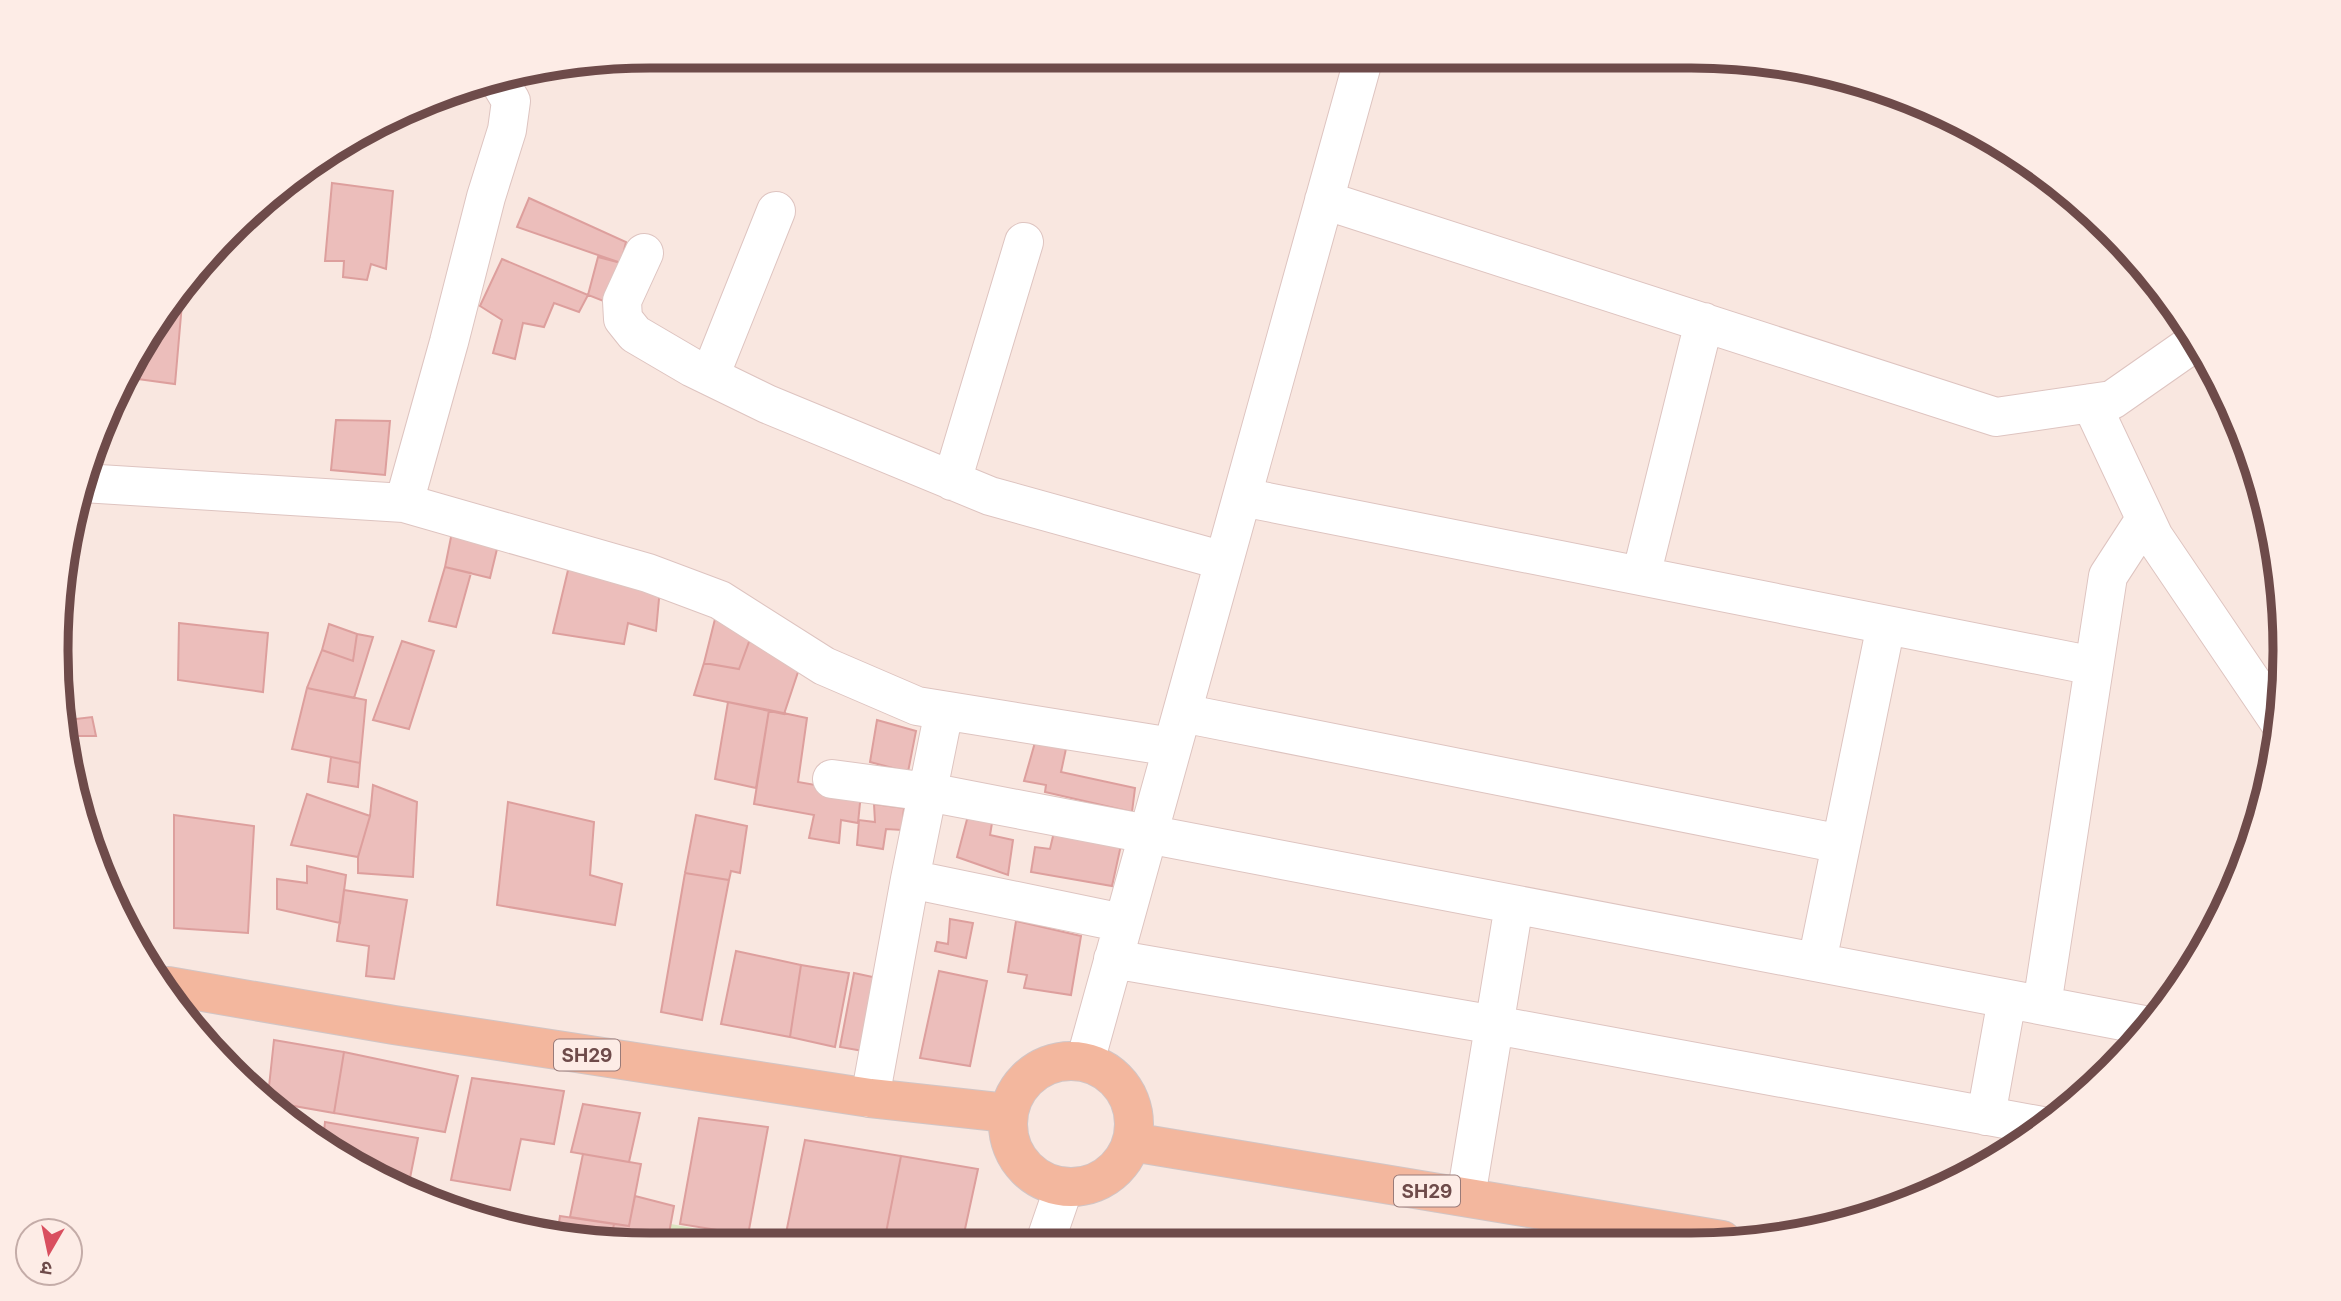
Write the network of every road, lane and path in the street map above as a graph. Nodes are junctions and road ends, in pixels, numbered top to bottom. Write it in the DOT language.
graph roads {
  1 [pos="1361,68"];
  2 [pos="503,87"];
  3 [pos="1324,200"];
  4 [pos="776,211"];
  5 [pos="1024,242"];
  6 [pos="645,253"];
  7 [pos="1704,322"];
  8 [pos="2188,347"];
  9 [pos="710,376"];
  10 [pos="2091,403"];
  11 [pos="952,481"];
  12 [pos="93,484"];
  13 [pos="1241,497"];
  14 [pos="404,503"];
  15 [pos="2146,519"];
  16 [pos="1224,561"];
  17 [pos="1642,576"];
  18 [pos="1886,625"];
  19 [pos="2094,666"];
  20 [pos="2270,708"];
  21 [pos="944,711"];
  22 [pos="1177,730"];
  23 [pos="832,779"];
  24 [pos="928,792"];
  25 [pos="1148,835"];
  26 [pos="1841,844"];
  27 [pos="910,880"];
  28 [pos="1514,905"];
  29 [pos="1124,922"];
  30 [pos="1113,960"];
  31 [pos="1817,962"];
  32 [pos="176,987"];
  33 [pos="2024,1002"];
  34 [pos="2137,1024"];
  35 [pos="1495,1025"];
  36 [pos="1085,1062"];
  37 [pos="870,1098"];
  38 [pos="1007,1113"];
  39 [pos="1986,1116"];
  40 [pos="2029,1124"];
  41 [pos="1132,1142"];
  42 [pos="1064,1187"];
  43 [pos="1466,1198"];
  44 [pos="1048,1233"];
  45 [pos="1671,1233"];
  1 -- 3 [label="street"];
  2 -- 14 [label="street"];
  3 -- 7 [label="street"];
  3 -- 13 [label="street"];
  4 -- 9 [label="street"];
  5 -- 11 [label="street"];
  6 -- 9 [label="street"];
  7 -- 10 [label="street"];
  7 -- 17 [label="street"];
  8 -- 10 [label="street"];
  9 -- 11 [label="street"];
  10 -- 15 [label="street"];
  11 -- 16 [label="street"];
  12 -- 14 [label="street"];
  13 -- 16 [label="street"];
  13 -- 17 [label="street"];
  14 -- 21 [label="street"];
  15 -- 19 [label="street"];
  15 -- 20 [label="street"];
  16 -- 22 [label="street"];
  17 -- 18 [label="street"];
  18 -- 19 [label="street"];
  18 -- 26 [label="street"];
  19 -- 33 [label="street"];
  21 -- 22 [label="street"];
  21 -- 24 [label="street"];
  22 -- 25 [label="street"];
  22 -- 26 [label="street"];
  23 -- 24 [label="street"];
  24 -- 25 [label="street"];
  24 -- 27 [label="street"];
  25 -- 28 [label="street"];
  25 -- 29 [label="street"];
  26 -- 31 [label="street"];
  27 -- 29 [label="street"];
  27 -- 37 [label="street"];
  28 -- 31 [label="street"];
  28 -- 35 [label="street"];
  29 -- 30 [label="street"];
  30 -- 35 [label="street"];
  30 -- 36 [label="street"];
  31 -- 33 [label="street"];
  32 -- 37 [label="main road, SH29"];
  33 -- 34 [label="street"];
  33 -- 39 [label="street"];
  35 -- 39 [label="street"];
  35 -- 43 [label="street"];
  36 -- 38 [label="main road"];
  36 -- 41 [label="main road"];
  37 -- 38 [label="main road, SH29"];
  38 -- 42 [label="main road"];
  39 -- 40 [label="street"];
  41 -- 42 [label="main road"];
  41 -- 43 [label="main road, SH29"];
  42 -- 44 [label="street"];
  43 -- 45 [label="main road, SH29"];
}
